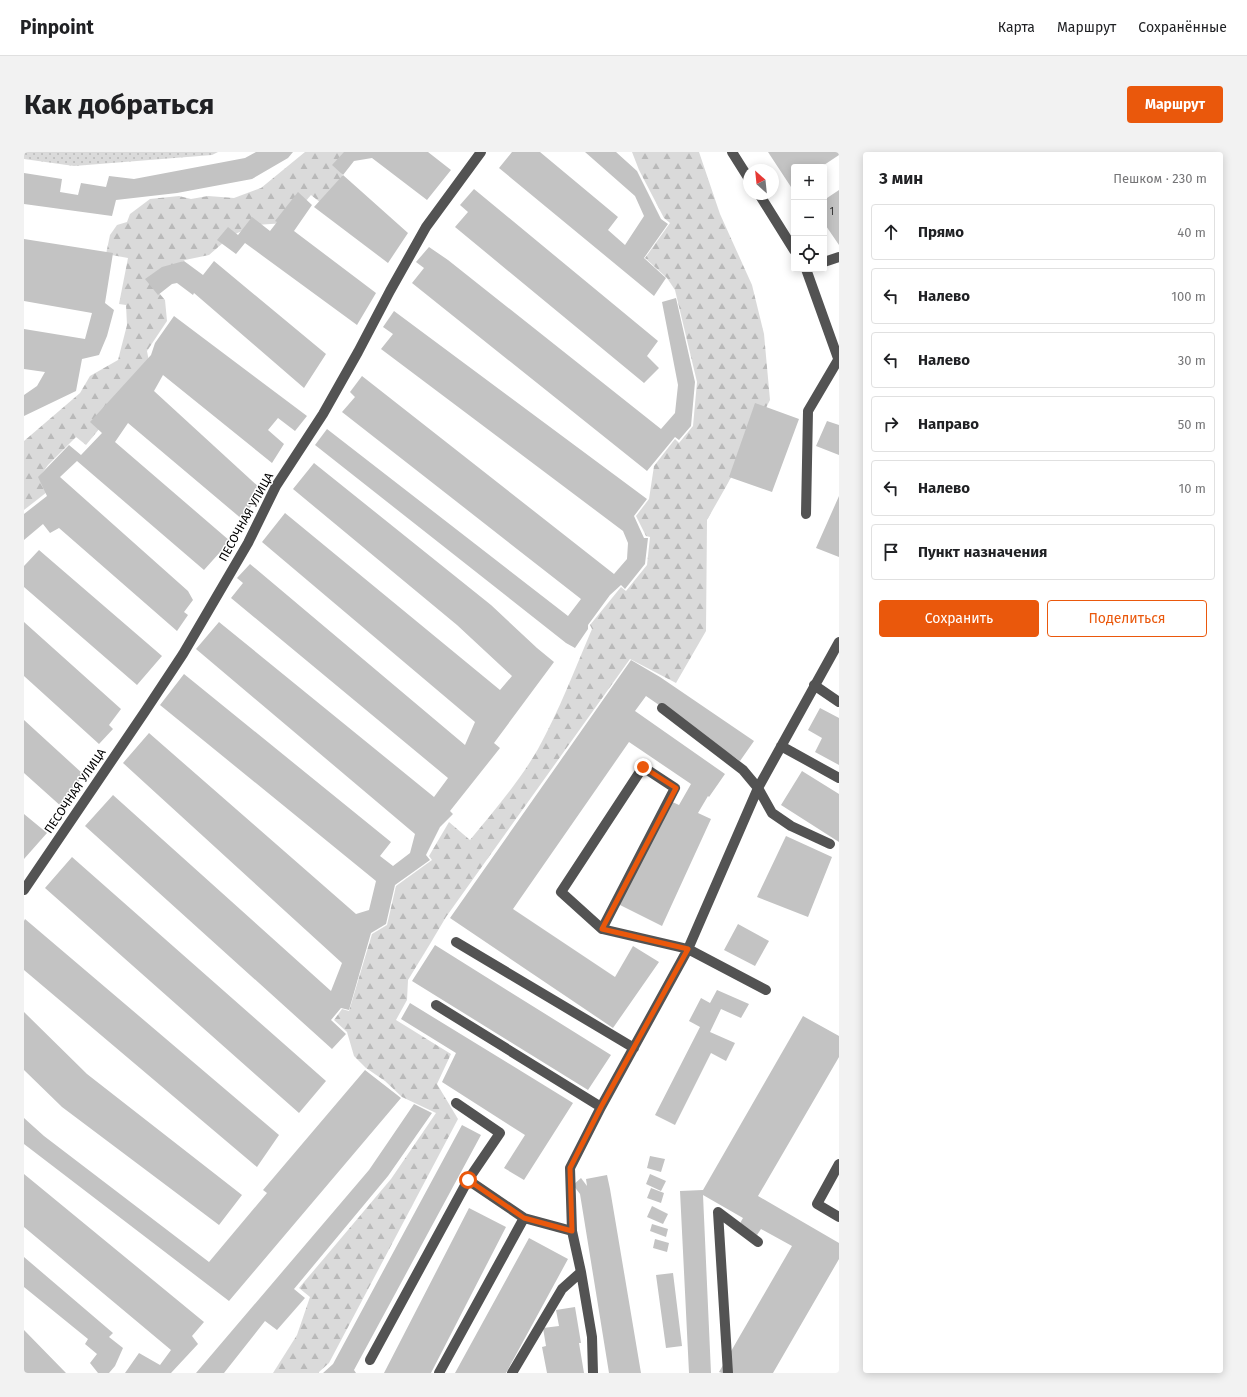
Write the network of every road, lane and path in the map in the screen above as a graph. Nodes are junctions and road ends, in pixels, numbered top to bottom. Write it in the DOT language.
graph roads {
  1 [pos="481,152"];
  2 [pos="732,152"];
  3 [pos="743,169"];
  4 [pos="763,200"];
  5 [pos="791,245"];
  6 [pos="839,257"];
  7 [pos="827,261"];
  8 [pos="807,272"];
  9 [pos="839,361"];
  10 [pos="806,514"];
  11 [pos="839,642"];
  12 [pos="814,685"];
  13 [pos="839,702"];
  14 [pos="662,708"];
  15 [pos="781,746"];
  16 [pos="839,778"];
  17 [pos="758,788"];
  18 [pos="830,844"];
  19 [pos="24,890"];
  20 [pos="602,929"];
  21 [pos="456,942"];
  22 [pos="688,949"];
  23 [pos="766,990"];
  24 [pos="436,1005"];
  25 [pos="634,1048"];
  26 [pos="456,1103"];
  27 [pos="601,1107"];
  28 [pos="839,1164"];
  29 [pos="468,1180"];
  30 [pos="839,1217"];
  31 [pos="524,1218"];
  32 [pos="572,1231"];
  33 [pos="758,1242"];
  34 [pos="581,1272"];
  35 [pos="370,1360"];
  36 [pos="518,1363"];
  37 [pos="438,1373"];
  38 [pos="512,1373"];
  39 [pos="522,1373"];
  40 [pos="593,1373"];
  41 [pos="728,1373"];
  1 -- 19 [label="street, ПЕСОЧНАЯ УЛИЦА"];
  2 -- 3 [label="street"];
  4 -- 5 [label="street"];
  6 -- 7 [label="street"];
  8 -- 9 [label="street"];
  9 -- 10 [label="street"];
  11 -- 12 [label="street"];
  12 -- 13 [label="street"];
  12 -- 15 [label="street"];
  14 -- 17 [label="street"];
  15 -- 16 [label="street"];
  15 -- 17 [label="street"];
  17 -- 18 [label="street"];
  17 -- 22 [label="street"];
  20 -- 20 [label="street"];
  20 -- 22 [label="street"];
  21 -- 25 [label="street"];
  22 -- 23 [label="street"];
  22 -- 25 [label="street"];
  24 -- 27 [label="street"];
  25 -- 27 [label="street"];
  26 -- 29 [label="street"];
  27 -- 32 [label="street"];
  28 -- 30 [label="street"];
  29 -- 31 [label="street"];
  29 -- 35 [label="street"];
  31 -- 32 [label="street"];
  31 -- 37 [label="street"];
  32 -- 34 [label="street"];
  33 -- 41 [label="street"];
  34 -- 36 [label="street"];
  34 -- 40 [label="street"];
  36 -- 38 [label="street"];
  36 -- 39 [label="street"];
}
